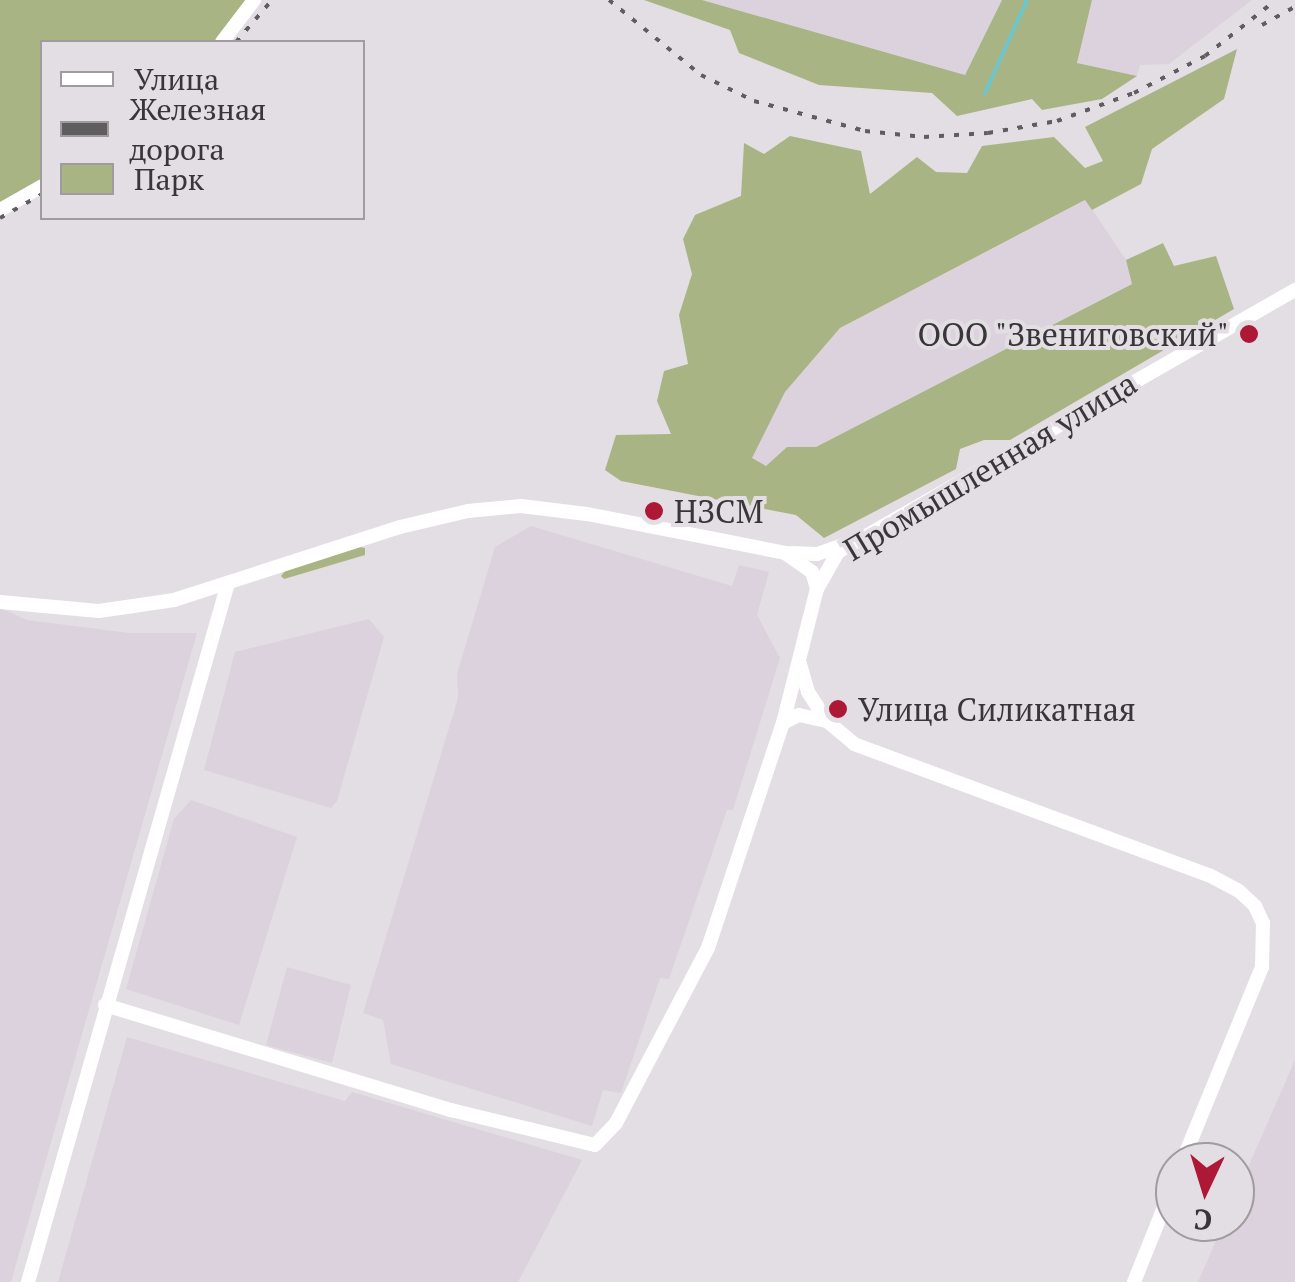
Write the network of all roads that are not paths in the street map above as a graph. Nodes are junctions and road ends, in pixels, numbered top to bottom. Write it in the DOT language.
graph roads {
  1 [pos="254,0"];
  2 [pos="224,40"];
  3 [pos="40,187"];
  4 [pos="0,210"];
  5 [pos="1295,290"];
  6 [pos="846,544"];
  7 [pos="785,553"];
  8 [pos="228,584"];
  9 [pos="818,589"];
  10 [pos="0,602"];
  11 [pos="800,663"];
  12 [pos="827,721"];
  13 [pos="783,723"];
  14 [pos="105,1005"];
  15 [pos="1190,1142"];
  16 [pos="1155,1230"];
  17 [pos="28,1282"];
  18 [pos="1134,1282"];
  1 -- 2 [label="street"];
  3 -- 4 [label="street"];
  5 -- 6 [label="street, Промышленная улица"];
  6 -- 7 [label="street"];
  6 -- 9 [label="street, Промышленная улица"];
  7 -- 8 [label="street"];
  7 -- 9 [label="street, Промышленная улица"];
  8 -- 10 [label="street"];
  8 -- 14 [label="street"];
  9 -- 11 [label="street"];
  11 -- 12 [label="street"];
  11 -- 13 [label="street"];
  12 -- 13 [label="street"];
  12 -- 15 [label="street"];
  13 -- 14 [label="street"];
  14 -- 17 [label="street"];
  16 -- 18 [label="street"];
}
